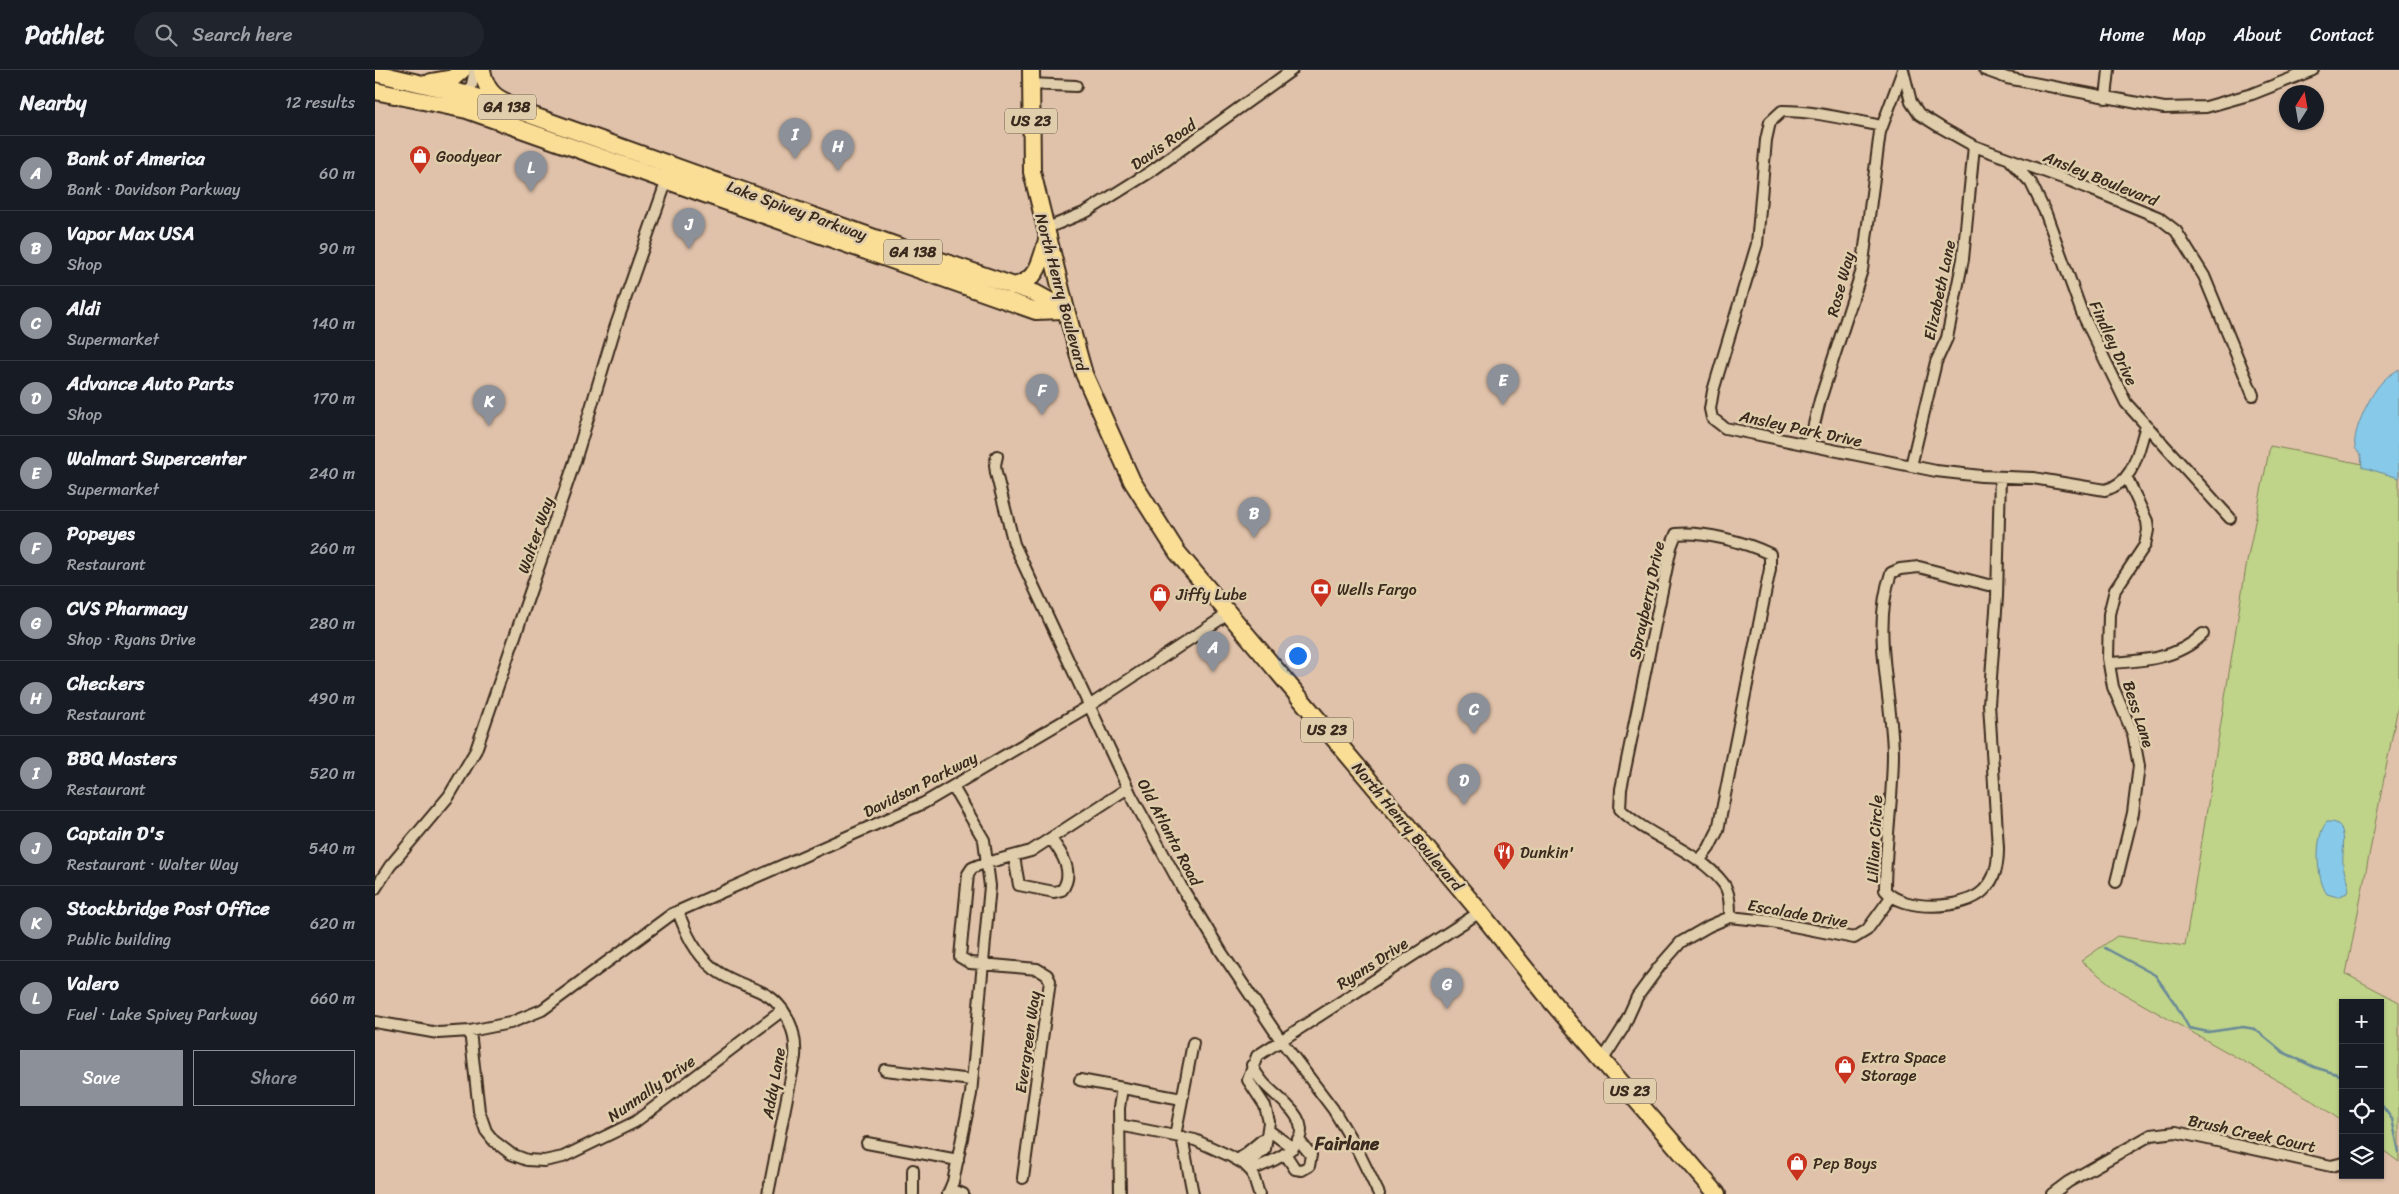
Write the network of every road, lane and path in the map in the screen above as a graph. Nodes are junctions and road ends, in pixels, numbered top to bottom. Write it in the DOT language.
graph roads {
  1 [pos="462,70"];
  2 [pos="475,70"];
  3 [pos="483,70"];
  4 [pos="1292,70"];
  5 [pos="1903,70"];
  6 [pos="1985,70"];
  7 [pos="2109,70"];
  8 [pos="2313,70"];
  9 [pos="375,73"];
  10 [pos="1031,77"];
  11 [pos="420,83"];
  12 [pos="1076,86"];
  13 [pos="375,90"];
  14 [pos="2106,98"];
  15 [pos="468,102"];
  16 [pos="544,120"];
  17 [pos="1882,126"];
  18 [pos="1974,146"];
  19 [pos="2008,158"];
  20 [pos="672,165"];
  21 [pos="666,181"];
  22 [pos="1046,234"];
  23 [pos="1013,286"];
  24 [pos="1066,310"];
  25 [pos="2253,395"];
  26 [pos="2147,426"];
  27 [pos="1809,445"];
  28 [pos="997,456"];
  29 [pos="1911,466"];
  30 [pos="2000,477"];
  31 [pos="2127,478"];
  32 [pos="2230,518"];
  33 [pos="1997,584"];
  34 [pos="1228,614"];
  35 [pos="2203,634"];
  36 [pos="2109,663"];
  37 [pos="1089,706"];
  38 [pos="953,787"];
  39 [pos="1128,788"];
  40 [pos="1051,839"];
  41 [pos="1014,857"];
  42 [pos="1699,861"];
  43 [pos="988,862"];
  44 [pos="2116,882"];
  45 [pos="375,889"];
  46 [pos="1891,897"];
  47 [pos="678,911"];
  48 [pos="1480,912"];
  49 [pos="1730,917"];
  50 [pos="983,964"];
  51 [pos="783,1010"];
  52 [pos="375,1022"];
  53 [pos="470,1031"];
  54 [pos="1280,1039"];
  55 [pos="1193,1043"];
  56 [pos="1602,1061"];
  57 [pos="1252,1065"];
  58 [pos="885,1070"];
  59 [pos="973,1080"];
  60 [pos="1080,1080"];
  61 [pos="1122,1088"];
  62 [pos="1182,1099"];
  63 [pos="1119,1125"];
  64 [pos="1268,1133"];
  65 [pos="1179,1136"];
  66 [pos="867,1143"];
  67 [pos="1293,1147"];
  68 [pos="958,1160"];
  69 [pos="2339,1164"];
  70 [pos="1245,1165"];
  71 [pos="913,1170"];
  72 [pos="1023,1178"];
  73 [pos="950,1192"];
  74 [pos="768,1194"];
  75 [pos="913,1194"];
  76 [pos="963,1194"];
  77 [pos="1120,1194"];
  78 [pos="1193,1194"];
  79 [pos="1259,1194"];
  80 [pos="1379,1194"];
  81 [pos="1717,1194"];
  82 [pos="2052,1194"];
  1 -- 11 [label="main road"];
  2 -- 15 [label="street"];
  3 -- 16 [label="main road"];
  4 -- 22 [label="street, Davis Road"];
  5 -- 17 [label="street, Ansley Boulevard"];
  5 -- 18 [label="street, Ansley Boulevard"];
  6 -- 14 [label="street"];
  7 -- 14 [label="street"];
  8 -- 14 [label="street"];
  9 -- 11 [label="main road, Lake Spivey Parkway / GA 138"];
  10 -- 12 [label="street"];
  10 -- 22 [label="main road, North Henry Boulevard / US 23"];
  11 -- 15 [label="main road, Lake Spivey Parkway / GA 138"];
  13 -- 15 [label="main road, Lake Spivey Parkway / GA 138"];
  15 -- 16 [label="main road, Lake Spivey Parkway / GA 138"];
  15 -- 21 [label="main road, Lake Spivey Parkway / GA 138"];
  16 -- 20 [label="main road, Lake Spivey Parkway / GA 138"];
  17 -- 27 [label="street, Rose Way"];
  17 -- 27 [label="street, Ansley Park Drive"];
  18 -- 19 [label="street, Ansley Boulevard"];
  18 -- 29 [label="street, Elizabeth Lane"];
  19 -- 25 [label="street, Ansley Boulevard"];
  19 -- 26 [label="street, Findley Drive"];
  20 -- 21 [label="street, Walter Way"];
  20 -- 23 [label="main road, Lake Spivey Parkway / GA 138"];
  21 -- 24 [label="main road, Lake Spivey Parkway / GA 138"];
  21 -- 45 [label="street, Walter Way"];
  22 -- 23 [label="main road"];
  22 -- 24 [label="main road, North Henry Boulevard / US 23"];
  23 -- 24 [label="main road, Lake Spivey Parkway / GA 138"];
  24 -- 34 [label="main road, North Henry Boulevard / US 23"];
  26 -- 31 [label="street"];
  26 -- 32 [label="street, Findley Drive"];
  27 -- 29 [label="street, Ansley Park Drive"];
  28 -- 37 [label="street, Old Atlanta Road"];
  29 -- 30 [label="street, Ansley Park Drive"];
  30 -- 31 [label="street, Ansley Park Drive"];
  30 -- 33 [label="street, Lillian Circle"];
  31 -- 36 [label="street, Bess Lane"];
  33 -- 46 [label="street, Lillian Circle"];
  33 -- 46 [label="street, Lillian Circle"];
  34 -- 37 [label="street, Davidson Parkway"];
  34 -- 48 [label="main road, North Henry Boulevard / US 23"];
  35 -- 36 [label="street"];
  36 -- 44 [label="street, Bess Lane"];
  37 -- 38 [label="street, Davidson Parkway"];
  37 -- 39 [label="street, Old Atlanta Road"];
  38 -- 43 [label="street"];
  38 -- 47 [label="street, Davidson Parkway"];
  39 -- 40 [label="street, Evergreen Way"];
  39 -- 54 [label="street, Old Atlanta Road"];
  40 -- 41 [label="street, Evergreen Way"];
  40 -- 41 [label="street"];
  41 -- 43 [label="street, Evergreen Way"];
  42 -- 42 [label="street, Sprayberry Drive"];
  42 -- 49 [label="street, Sprayberry Drive"];
  43 -- 50 [label="street"];
  43 -- 50 [label="street, Evergreen Way"];
  46 -- 49 [label="street, Escalade Drive"];
  47 -- 51 [label="street, Addy Lane"];
  47 -- 53 [label="street, Davidson Parkway"];
  48 -- 54 [label="street, Ryans Drive"];
  48 -- 56 [label="main road, North Henry Boulevard / US 23"];
  49 -- 56 [label="street, Escalade Drive"];
  50 -- 59 [label="street"];
  50 -- 72 [label="street, Evergreen Way"];
  51 -- 53 [label="street, Nunnally Drive"];
  51 -- 74 [label="street, Addy Lane"];
  52 -- 53 [label="street, Davidson Parkway"];
  54 -- 57 [label="street, Ryans Drive"];
  54 -- 80 [label="street, Old Atlanta Road"];
  55 -- 62 [label="street"];
  56 -- 81 [label="main road, North Henry Boulevard / US 23"];
  57 -- 64 [label="street"];
  57 -- 67 [label="street"];
  58 -- 59 [label="street"];
  59 -- 68 [label="street"];
  60 -- 61 [label="street"];
  61 -- 62 [label="street"];
  61 -- 63 [label="street"];
  62 -- 65 [label="street"];
  63 -- 65 [label="street"];
  63 -- 77 [label="street"];
  64 -- 67 [label="street"];
  64 -- 70 [label="street"];
  65 -- 70 [label="street"];
  65 -- 78 [label="street"];
  66 -- 68 [label="street"];
  67 -- 70 [label="street"];
  68 -- 73 [label="street"];
  69 -- 82 [label="street, Brush Creek Court"];
  70 -- 79 [label="street"];
  71 -- 75 [label="street"];
  73 -- 76 [label="street"];
}
